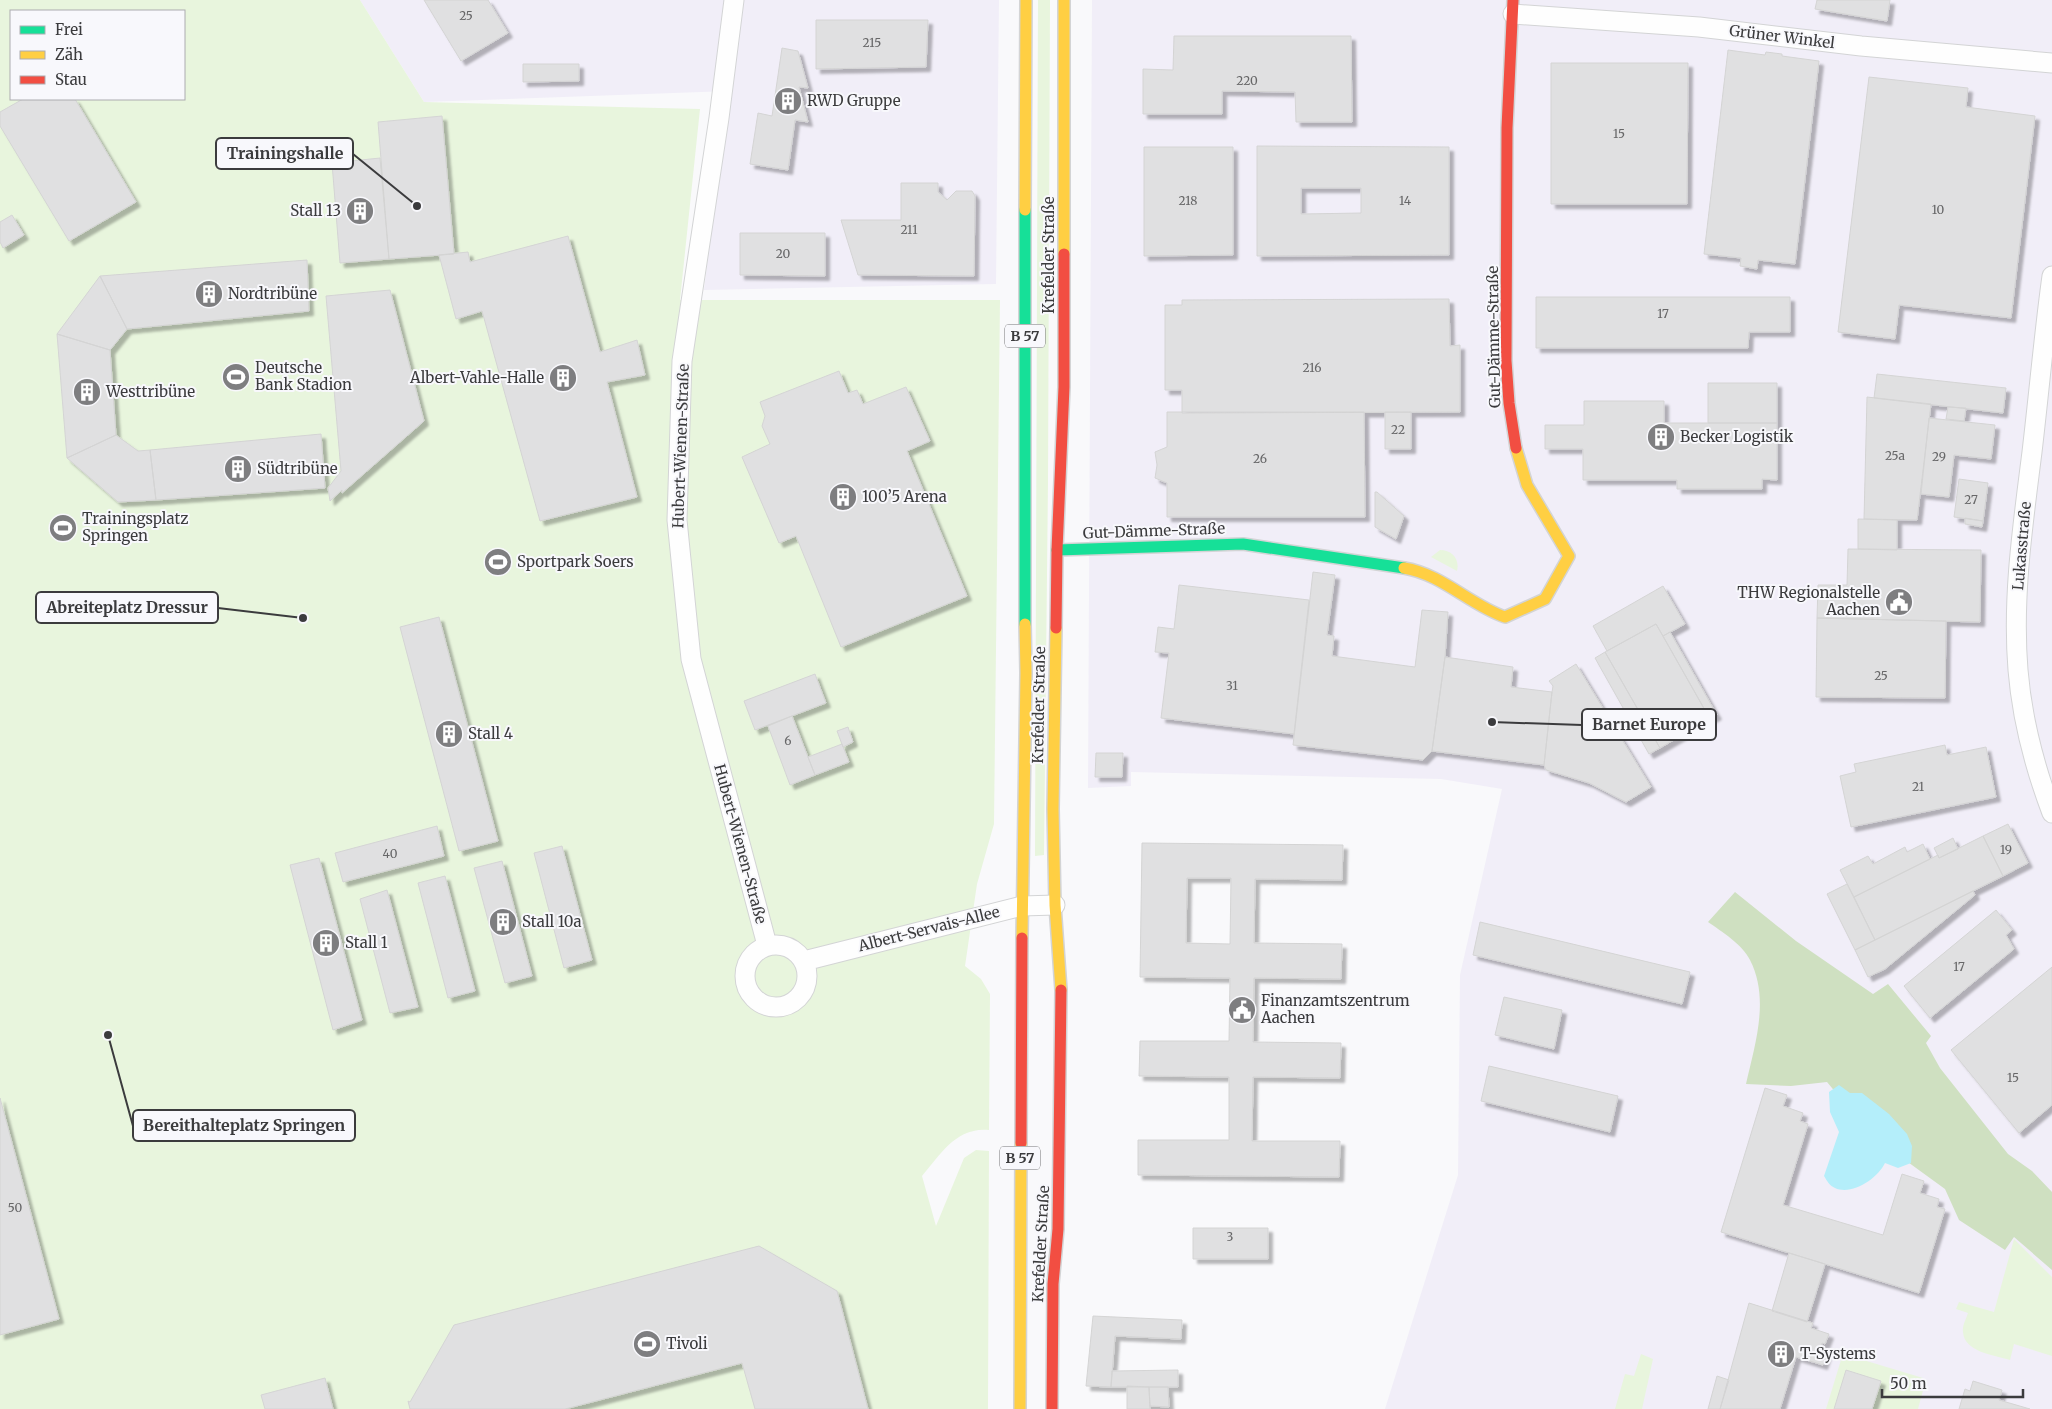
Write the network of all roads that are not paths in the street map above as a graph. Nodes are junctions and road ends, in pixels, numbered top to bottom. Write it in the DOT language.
graph roads {
  1 [pos="734,0"];
  2 [pos="1026,0"];
  3 [pos="1064,0"];
  4 [pos="1513,7"];
  5 [pos="2052,62"];
  6 [pos="2052,276"];
  7 [pos="1058,550"];
  8 [pos="2052,813"];
  9 [pos="1054,905"];
  10 [pos="1022,906"];
  11 [pos="767,945"];
  12 [pos="804,961"];
  13 [pos="1020,1409"];
  14 [pos="1052,1409"];
  1 -- 11 [label="street, Hubert-Wienen-Straße"];
  2 -- 10 [label="main road, Krefelder Straße / B 57"];
  3 -- 7 [label="main road, Krefelder Straße / B 57"];
  4 -- 5 [label="street, Grüner Winkel"];
  4 -- 7 [label="main road, Gut-Dämme-Straße"];
  6 -- 8 [label="street, Lukasstraße"];
  7 -- 9 [label="main road, Krefelder Straße / B 57"];
  9 -- 10 [label="street, Albert-Servais-Allee"];
  9 -- 14 [label="main road, Krefelder Straße / B 57"];
  10 -- 12 [label="street, Albert-Servais-Allee"];
  10 -- 13 [label="main road, Krefelder Straße / B 57"];
  11 -- 12 [label="street"];
  11 -- 12 [label="street"];
}
